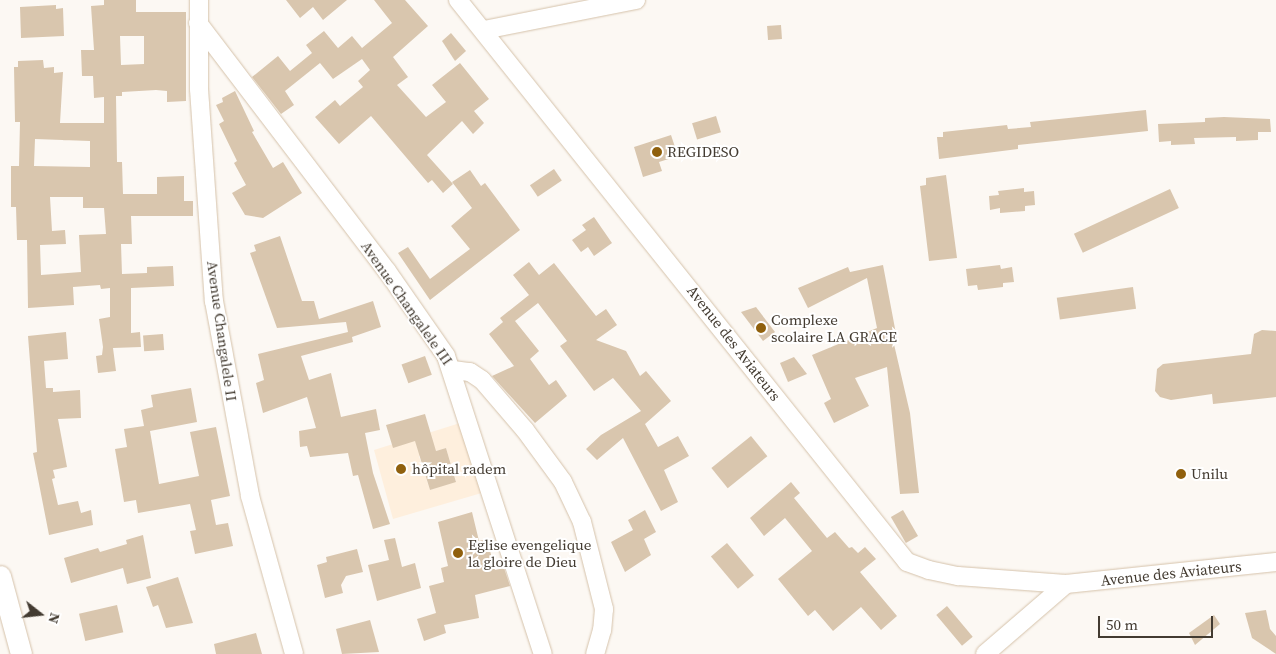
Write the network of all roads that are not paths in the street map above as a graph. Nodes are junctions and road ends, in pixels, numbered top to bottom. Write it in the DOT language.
graph roads {
  1 [pos="199,0"];
  2 [pos="458,0"];
  3 [pos="636,0"];
  4 [pos="198,23"];
  5 [pos="484,30"];
  6 [pos="453,370"];
  7 [pos="1276,562"];
  8 [pos="0,576"];
  9 [pos="1066,584"];
  10 [pos="21,654"];
  11 [pos="294,654"];
  12 [pos="543,654"];
  13 [pos="595,654"];
  14 [pos="985,654"];
  1 -- 4 [label="street, Avenue Changalele II"];
  2 -- 5 [label="street, Avenue des Aviateurs"];
  3 -- 5 [label="street"];
  4 -- 6 [label="street, Avenue Changalele III"];
  4 -- 11 [label="street, Avenue Changalele II"];
  5 -- 9 [label="street, Avenue des Aviateurs"];
  6 -- 12 [label="street, Avenue Changalele III"];
  6 -- 13 [label="street"];
  7 -- 9 [label="street, Avenue des Aviateurs"];
  8 -- 10 [label="street"];
  9 -- 14 [label="street"];
}
